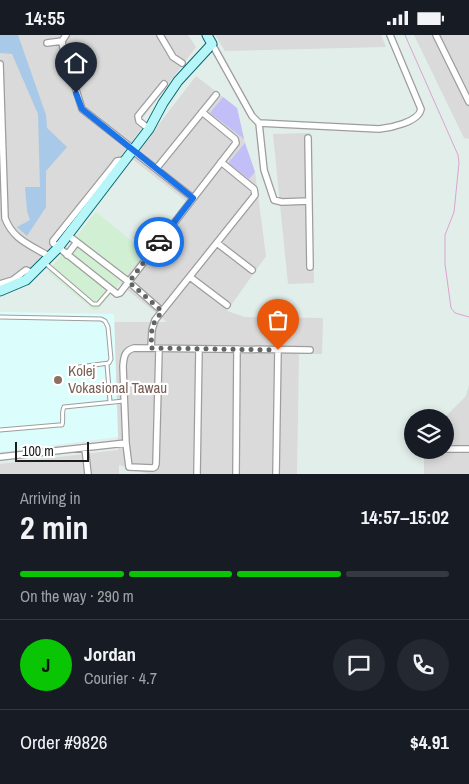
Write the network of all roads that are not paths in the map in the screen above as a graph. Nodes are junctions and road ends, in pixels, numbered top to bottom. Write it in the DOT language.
graph roads {
  1 [pos="66,35"];
  2 [pos="160,35"];
  3 [pos="207,35"];
  4 [pos="390,35"];
  5 [pos="436,35"];
  6 [pos="62,41"];
  7 [pos="47,43"];
  8 [pos="212,44"];
  9 [pos="182,63"];
  10 [pos="0,64"];
  11 [pos="164,84"];
  12 [pos="216,95"];
  13 [pos="469,102"];
  14 [pos="202,112"];
  15 [pos="259,123"];
  16 [pos="149,129"];
  17 [pos="308,138"];
  18 [pos="133,150"];
  19 [pos="124,160"];
  20 [pos="221,162"];
  21 [pos="156,169"];
  22 [pos="193,198"];
  23 [pos="309,201"];
  24 [pos="69,236"];
  25 [pos="77,242"];
  26 [pos="217,243"];
  27 [pos="58,248"];
  28 [pos="67,255"];
  29 [pos="47,260"];
  30 [pos="310,267"];
  31 [pos="252,270"];
  32 [pos="33,273"];
  33 [pos="190,277"];
  34 [pos="129,282"];
  35 [pos="0,284"];
  36 [pos="110,290"];
  37 [pos="0,291"];
  38 [pos="226,305"];
  39 [pos="162,311"];
  40 [pos="0,317"];
  41 [pos="151,348"];
  42 [pos="159,349"];
  43 [pos="199,349"];
  44 [pos="237,349"];
  45 [pos="278,350"];
  46 [pos="310,350"];
  47 [pos="107,364"];
  48 [pos="79,367"];
  49 [pos="124,401"];
  50 [pos="110,402"];
  51 [pos="0,430"];
  52 [pos="126,443"];
  53 [pos="85,448"];
  54 [pos="454,449"];
  55 [pos="469,449"];
  56 [pos="0,457"];
  57 [pos="88,474"];
  58 [pos="197,474"];
  59 [pos="236,474"];
  60 [pos="276,474"];
  1 -- 6 [label="street"];
  2 -- 9 [label="street"];
  3 -- 8 [label="street"];
  4 -- 15 [label="street"];
  5 -- 13 [label="street"];
  6 -- 7 [label="street"];
  6 -- 18 [label="street"];
  8 -- 15 [label="street"];
  8 -- 16 [label="street"];
  10 -- 29 [label="street"];
  11 -- 16 [label="street"];
  12 -- 14 [label="street"];
  14 -- 20 [label="street"];
  14 -- 21 [label="street"];
  15 -- 23 [label="street"];
  16 -- 18 [label="street"];
  17 -- 23 [label="street"];
  18 -- 19 [label="street"];
  18 -- 21 [label="street"];
  19 -- 24 [label="street"];
  19 -- 27 [label="street"];
  20 -- 22 [label="street"];
  20 -- 26 [label="street"];
  21 -- 22 [label="street"];
  22 -- 34 [label="street"];
  23 -- 30 [label="street"];
  24 -- 25 [label="street"];
  24 -- 27 [label="street"];
  25 -- 28 [label="street"];
  25 -- 34 [label="street"];
  26 -- 31 [label="street"];
  26 -- 33 [label="street"];
  27 -- 28 [label="street"];
  27 -- 29 [label="street"];
  28 -- 36 [label="street"];
  29 -- 32 [label="street"];
  29 -- 36 [label="lane"];
  32 -- 35 [label="street"];
  32 -- 37 [label="street"];
  33 -- 38 [label="street"];
  33 -- 39 [label="street"];
  34 -- 36 [label="street"];
  34 -- 39 [label="street"];
  39 -- 41 [label="street"];
  40 -- 47 [label="lane"];
  41 -- 42 [label="street"];
  41 -- 49 [label="street"];
  42 -- 43 [label="street"];
  42 -- 52 [label="street"];
  43 -- 44 [label="street"];
  43 -- 58 [label="street"];
  44 -- 45 [label="street"];
  44 -- 59 [label="street"];
  45 -- 46 [label="street"];
  45 -- 60 [label="street"];
  47 -- 48 [label="lane"];
  47 -- 50 [label="lane"];
  49 -- 50 [label="lane"];
  49 -- 52 [label="street"];
  50 -- 51 [label="lane"];
  52 -- 53 [label="street"];
  53 -- 56 [label="street"];
  53 -- 57 [label="street"];
  54 -- 55 [label="street"];
}
